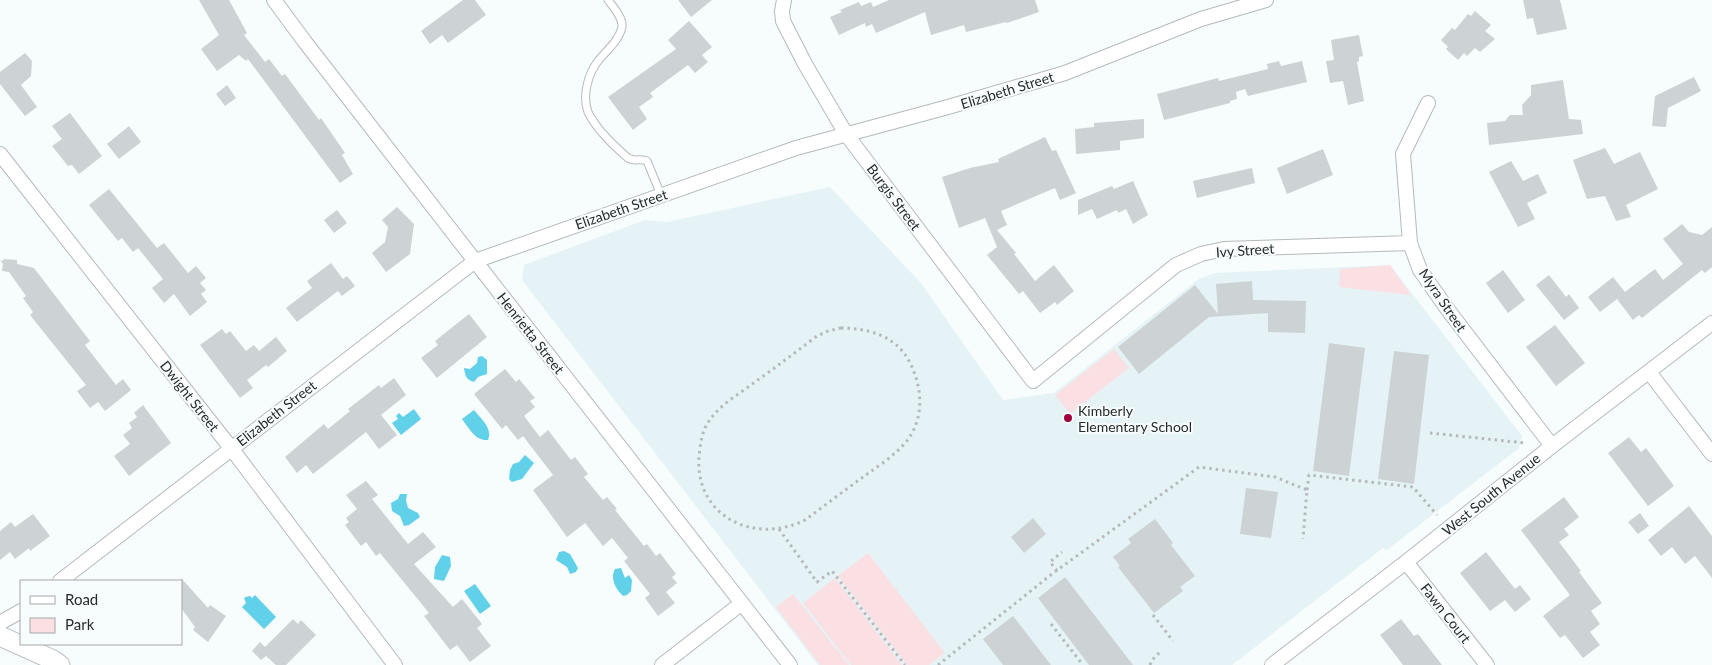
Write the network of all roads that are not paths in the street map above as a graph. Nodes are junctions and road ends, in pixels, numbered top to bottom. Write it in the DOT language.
graph roads {
  1 [pos="274,0"];
  2 [pos="608,0"];
  3 [pos="784,0"];
  4 [pos="1266,0"];
  5 [pos="1428,103"];
  6 [pos="846,134"];
  7 [pos="0,154"];
  8 [pos="661,195"];
  9 [pos="1410,243"];
  10 [pos="474,261"];
  11 [pos="1712,323"];
  12 [pos="1649,372"];
  13 [pos="1034,381"];
  14 [pos="1552,446"];
  15 [pos="231,448"];
  16 [pos="1712,454"];
  17 [pos="1406,562"];
  18 [pos="61,580"];
  19 [pos="742,603"];
  20 [pos="20,612"];
  21 [pos="0,623"];
  22 [pos="0,636"];
  23 [pos="60,665"];
  24 [pos="395,665"];
  25 [pos="662,665"];
  26 [pos="790,665"];
  27 [pos="1272,665"];
  28 [pos="1486,665"];
  1 -- 10 [label="street, Henrietta Street"];
  2 -- 8 [label="lane"];
  3 -- 6 [label="street, Burgis Street"];
  4 -- 6 [label="street, Elizabeth Street"];
  5 -- 9 [label="street, Myra Street"];
  6 -- 8 [label="street, Elizabeth Street"];
  6 -- 13 [label="street, Burgis Street"];
  7 -- 15 [label="street, Dwight Street"];
  8 -- 10 [label="street, Elizabeth Street"];
  9 -- 13 [label="street, Ivy Street"];
  9 -- 14 [label="street, Myra Street"];
  10 -- 15 [label="street, Elizabeth Street"];
  10 -- 19 [label="street, Henrietta Street"];
  11 -- 12 [label="street, West South Avenue"];
  12 -- 14 [label="street, West South Avenue"];
  12 -- 16 [label="street"];
  14 -- 17 [label="street, West South Avenue"];
  15 -- 18 [label="street, Elizabeth Street"];
  15 -- 24 [label="street, Dwight Street"];
  17 -- 27 [label="street, West South Avenue"];
  17 -- 28 [label="street, Fawn Court"];
  19 -- 25 [label="street"];
  19 -- 26 [label="street, Henrietta Street"];
  20 -- 21 [label="street"];
  22 -- 23 [label="street"];
}
